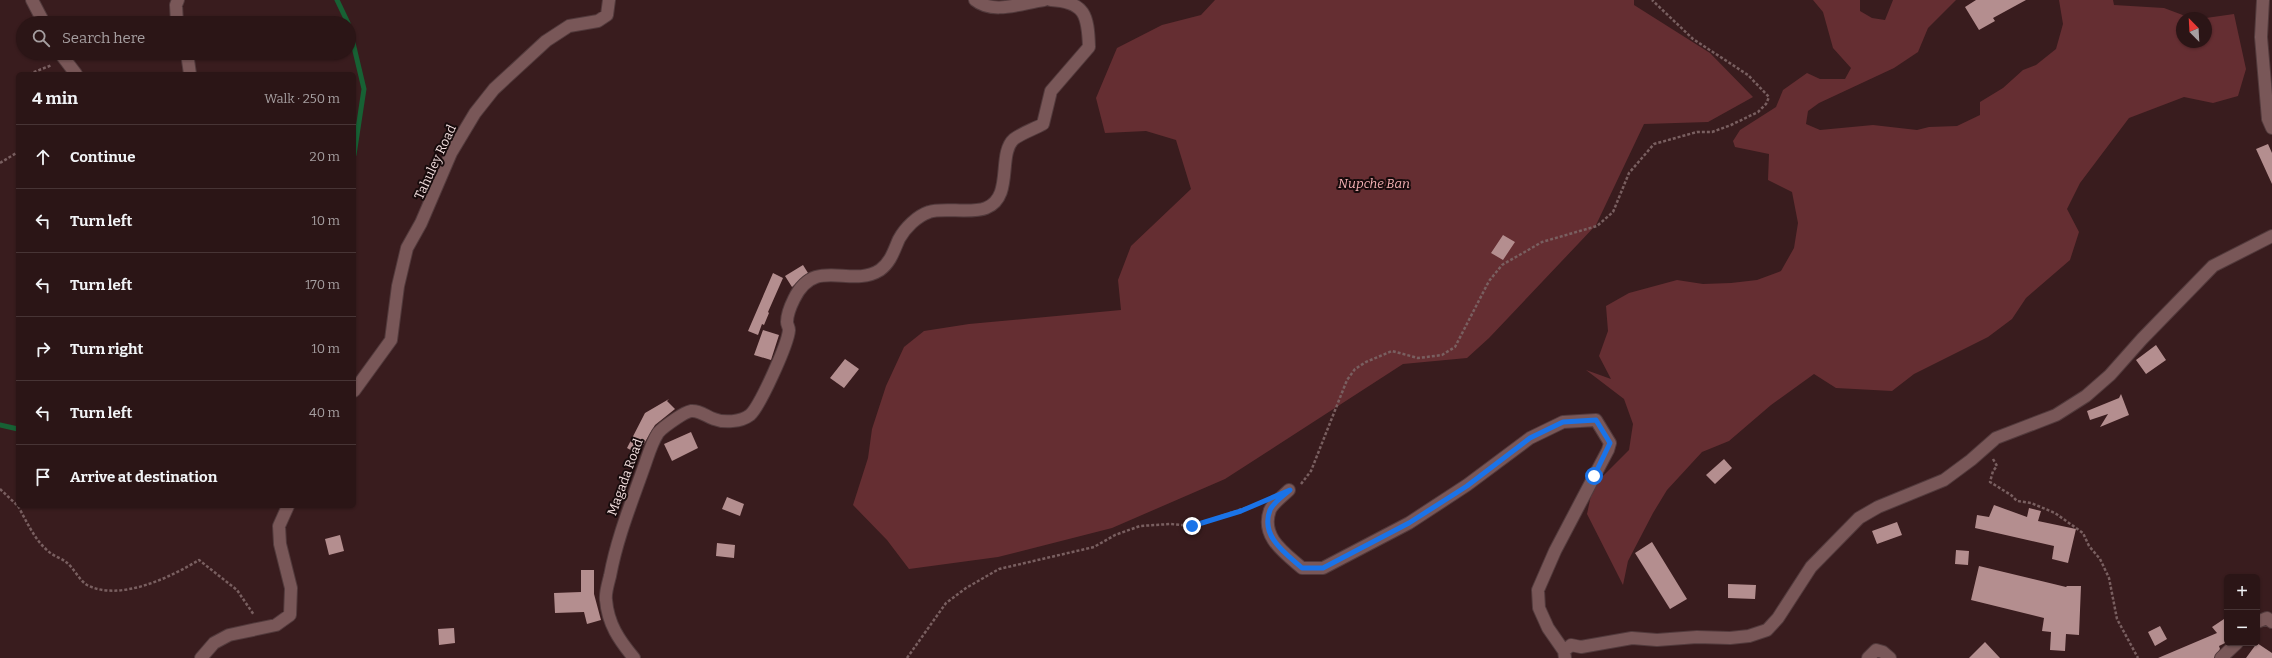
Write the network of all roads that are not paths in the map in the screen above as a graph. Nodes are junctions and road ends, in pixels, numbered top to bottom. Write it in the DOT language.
graph roads {
  1 [pos="32,0"];
  2 [pos="178,0"];
  3 [pos="609,0"];
  4 [pos="975,0"];
  5 [pos="1044,0"];
  6 [pos="1051,0"];
  7 [pos="2263,0"];
  8 [pos="40,16"];
  9 [pos="176,16"];
  10 [pos="65,60"];
  11 [pos="188,60"];
  12 [pos="74,72"];
  13 [pos="190,72"];
  14 [pos="2272,128"];
  15 [pos="2272,236"];
  16 [pos="356,388"];
  17 [pos="1290,490"];
  18 [pos="287,508"];
  19 [pos="2260,621"];
  20 [pos="2272,622"];
  21 [pos="2234,646"];
  22 [pos="1565,654"];
  23 [pos="201,658"];
  24 [pos="634,658"];
  25 [pos="1868,658"];
  26 [pos="1890,658"];
  27 [pos="2221,658"];
  1 -- 8 [label="street"];
  2 -- 9 [label="street"];
  3 -- 16 [label="street, Tahuley Road"];
  4 -- 5 [label="street"];
  6 -- 24 [label="street, Magada Road"];
  7 -- 14 [label="street"];
  10 -- 12 [label="street"];
  11 -- 13 [label="street"];
  15 -- 22 [label="street"];
  17 -- 22 [label="street"];
  18 -- 23 [label="street"];
  19 -- 20 [label="street"];
  21 -- 27 [label="street"];
  25 -- 26 [label="street"];
}
